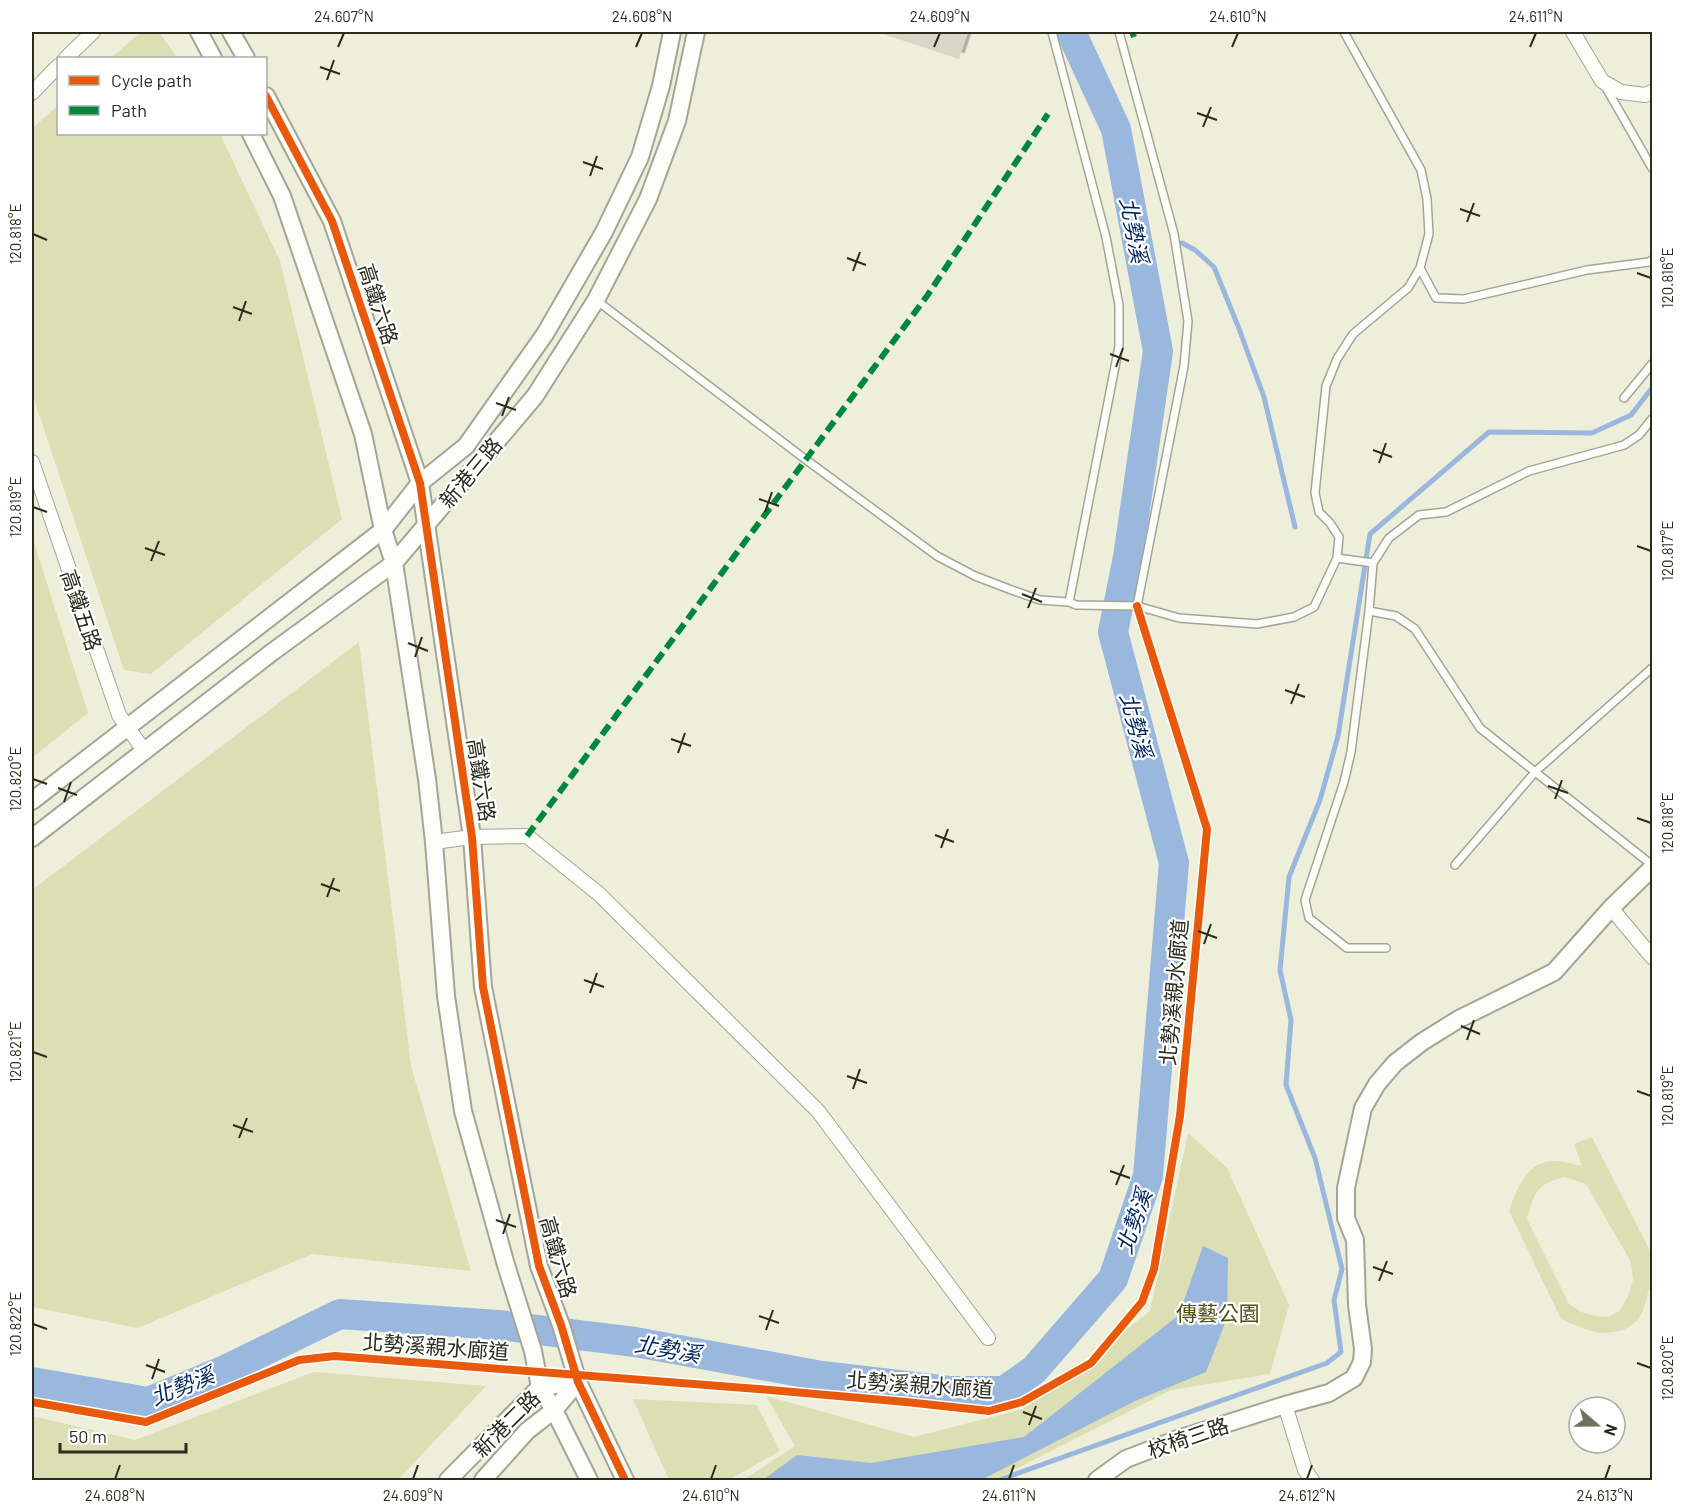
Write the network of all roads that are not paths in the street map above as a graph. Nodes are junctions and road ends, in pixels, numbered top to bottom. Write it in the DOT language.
graph roads {
  1 [pos="93,32"];
  2 [pos="199,32"];
  3 [pos="231,32"];
  4 [pos="672,32"];
  5 [pos="696,32"];
  6 [pos="1052,32"];
  7 [pos="1119,32"];
  8 [pos="1344,32"];
  9 [pos="1573,32"];
  10 [pos="67,57"];
  11 [pos="212,57"];
  12 [pos="245,57"];
  13 [pos="57,67"];
  14 [pos="1602,81"];
  15 [pos="1653,92"];
  16 [pos="32,93"];
  17 [pos="267,98"];
  18 [pos="252,135"];
  19 [pos="1653,168"];
  20 [pos="1653,260"];
  21 [pos="1420,268"];
  22 [pos="596,300"];
  23 [pos="1653,364"];
  24 [pos="1624,398"];
  25 [pos="1653,419"];
  26 [pos="32,462"];
  27 [pos="420,483"];
  28 [pos="425,525"];
  29 [pos="383,530"];
  30 [pos="1337,558"];
  31 [pos="393,563"];
  32 [pos="1373,563"];
  33 [pos="1072,604"];
  34 [pos="1137,606"];
  35 [pos="1369,611"];
  36 [pos="1653,668"];
  37 [pos="127,727"];
  38 [pos="145,752"];
  39 [pos="1536,771"];
  40 [pos="32,801"];
  41 [pos="472,837"];
  42 [pos="32,838"];
  43 [pos="434,842"];
  44 [pos="1455,865"];
  45 [pos="1653,866"];
  46 [pos="1611,908"];
  47 [pos="1386,948"];
  48 [pos="1653,957"];
  49 [pos="988,1338"];
  50 [pos="578,1382"];
  51 [pos="540,1387"];
  52 [pos="1285,1405"];
  53 [pos="554,1410"];
  54 [pos="448,1480"];
  55 [pos="483,1480"];
  56 [pos="588,1480"];
  57 [pos="625,1480"];
  58 [pos="1097,1480"];
  59 [pos="1312,1480"];
  1 -- 10 [label="street"];
  2 -- 11 [label="street"];
  3 -- 12 [label="street"];
  4 -- 27 [label="street, 新港三路"];
  5 -- 22 [label="street, 新港三路"];
  6 -- 33 [label="lane"];
  7 -- 34 [label="lane"];
  8 -- 21 [label="lane"];
  9 -- 14 [label="street"];
  13 -- 16 [label="street"];
  14 -- 15 [label="street"];
  14 -- 19 [label="lane"];
  17 -- 27 [label="street, 高鐵六路"];
  18 -- 29 [label="street"];
  20 -- 21 [label="lane"];
  21 -- 30 [label="lane"];
  22 -- 28 [label="street, 新港三路"];
  22 -- 33 [label="lane"];
  23 -- 24 [label="lane"];
  25 -- 32 [label="lane"];
  26 -- 37 [label="street, 高鐵五路"];
  27 -- 28 [label="street, 高鐵六路"];
  27 -- 29 [label="street, 新港三路"];
  28 -- 31 [label="street, 新港三路"];
  28 -- 41 [label="street, 高鐵六路"];
  29 -- 31 [label="street"];
  29 -- 37 [label="street, 新港三路"];
  30 -- 32 [label="lane"];
  30 -- 34 [label="lane"];
  31 -- 38 [label="street, 新港三路"];
  31 -- 43 [label="street"];
  32 -- 35 [label="lane"];
  33 -- 34 [label="lane"];
  35 -- 39 [label="lane"];
  35 -- 47 [label="lane"];
  36 -- 39 [label="lane"];
  37 -- 38 [label="street, 高鐵五路"];
  37 -- 40 [label="street, 新港三路"];
  38 -- 42 [label="street, 新港三路"];
  39 -- 44 [label="lane"];
  39 -- 45 [label="lane"];
  41 -- 43 [label="street"];
  41 -- 49 [label="street"];
  41 -- 50 [label="street, 高鐵六路"];
  43 -- 51 [label="street"];
  45 -- 46 [label="street, 校椅三路"];
  46 -- 48 [label="street"];
  46 -- 52 [label="street, 校椅三路"];
  50 -- 51 [label="street, 新港二路"];
  50 -- 53 [label="street, 新港二路"];
  50 -- 57 [label="street, 高鐵六路"];
  51 -- 53 [label="street"];
  51 -- 54 [label="street, 新港二路"];
  52 -- 58 [label="street, 校椅三路"];
  52 -- 59 [label="street"];
  53 -- 55 [label="street, 新港二路"];
  53 -- 56 [label="street"];
}
